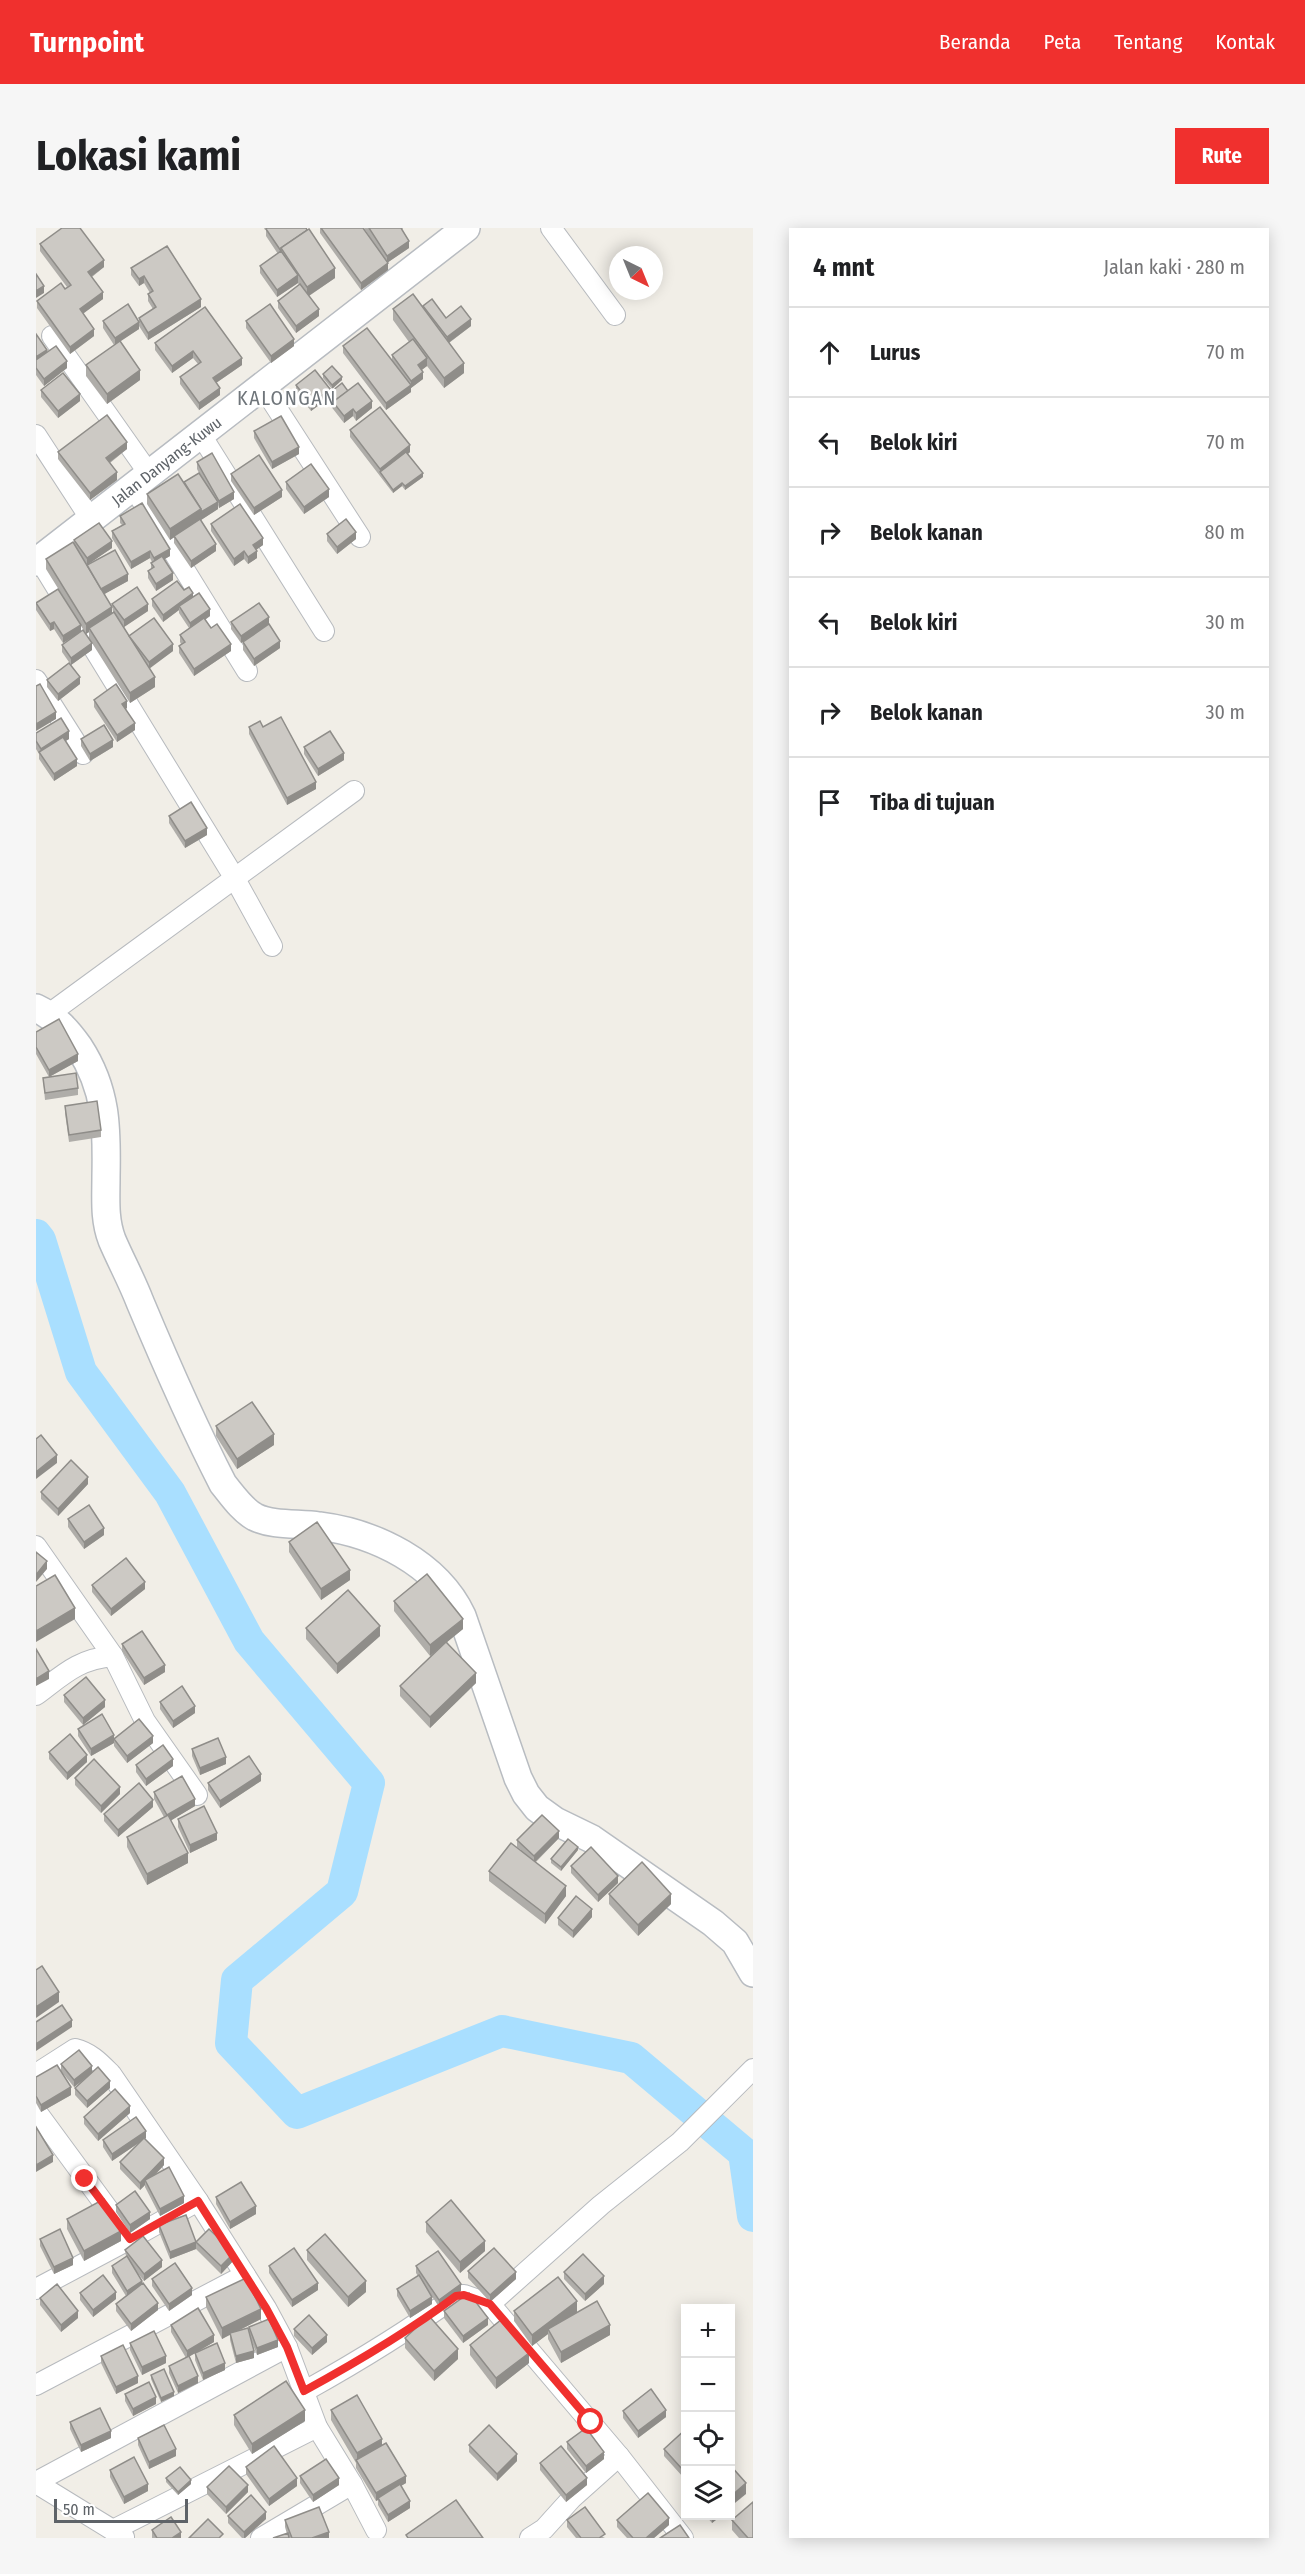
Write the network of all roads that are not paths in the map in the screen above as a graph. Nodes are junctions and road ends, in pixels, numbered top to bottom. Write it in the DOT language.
graph roads {
  1 [pos="466,228"];
  2 [pos="551,228"];
  3 [pos="615,315"];
  4 [pos="52,336"];
  5 [pos="263,387"];
  6 [pos="36,435"];
  7 [pos="201,435"];
  8 [pos="142,481"];
  9 [pos="90,519"];
  10 [pos="360,537"];
  11 [pos="37,560"];
  12 [pos="324,631"];
  13 [pos="247,671"];
  14 [pos="36,680"];
  15 [pos="83,754"];
  16 [pos="354,791"];
  17 [pos="234,877"];
  18 [pos="272,946"];
  19 [pos="43,1011"];
  20 [pos="36,1546"];
  21 [pos="113,1656"];
  22 [pos="36,1695"];
  23 [pos="197,1795"];
  24 [pos="753,1973"];
  25 [pos="748,2073"];
  26 [pos="36,2074"];
  27 [pos="36,2111"];
  28 [pos="198,2201"];
  29 [pos="130,2239"];
  30 [pos="244,2275"];
  31 [pos="36,2289"];
  32 [pos="490,2304"];
  33 [pos="287,2347"];
  34 [pos="36,2385"];
  35 [pos="304,2391"];
  36 [pos="317,2427"];
  37 [pos="619,2456"];
  38 [pos="36,2483"];
  39 [pos="352,2484"];
  40 [pos="376,2530"];
  41 [pos="120,2534"];
  42 [pos="542,2535"];
  43 [pos="261,2538"];
  44 [pos="683,2538"];
  1 -- 5 [label="street, Jalan Danyang-Kuwu"];
  2 -- 3 [label="street"];
  4 -- 8 [label="street"];
  5 -- 7 [label="street, Jalan Danyang-Kuwu"];
  5 -- 10 [label="street"];
  6 -- 9 [label="street"];
  7 -- 8 [label="street, Jalan Danyang-Kuwu"];
  7 -- 12 [label="street"];
  8 -- 9 [label="street, Jalan Danyang-Kuwu"];
  8 -- 13 [label="street"];
  9 -- 11 [label="street, Jalan Danyang-Kuwu"];
  11 -- 17 [label="street"];
  14 -- 15 [label="street"];
  16 -- 17 [label="street"];
  17 -- 18 [label="street"];
  17 -- 19 [label="street"];
  19 -- 24 [label="street"];
  20 -- 21 [label="street"];
  21 -- 22 [label="street"];
  21 -- 23 [label="street"];
  25 -- 32 [label="street"];
  26 -- 28 [label="street"];
  27 -- 29 [label="street"];
  28 -- 29 [label="street"];
  28 -- 30 [label="street"];
  29 -- 31 [label="street"];
  30 -- 33 [label="street"];
  30 -- 34 [label="street"];
  32 -- 35 [label="street"];
  32 -- 37 [label="street"];
  33 -- 35 [label="street"];
  33 -- 38 [label="street"];
  35 -- 36 [label="street"];
  36 -- 39 [label="street"];
  36 -- 41 [label="street"];
  37 -- 42 [label="street"];
  37 -- 44 [label="street"];
  38 -- 41 [label="street"];
  39 -- 40 [label="street"];
  39 -- 43 [label="street"];
}
